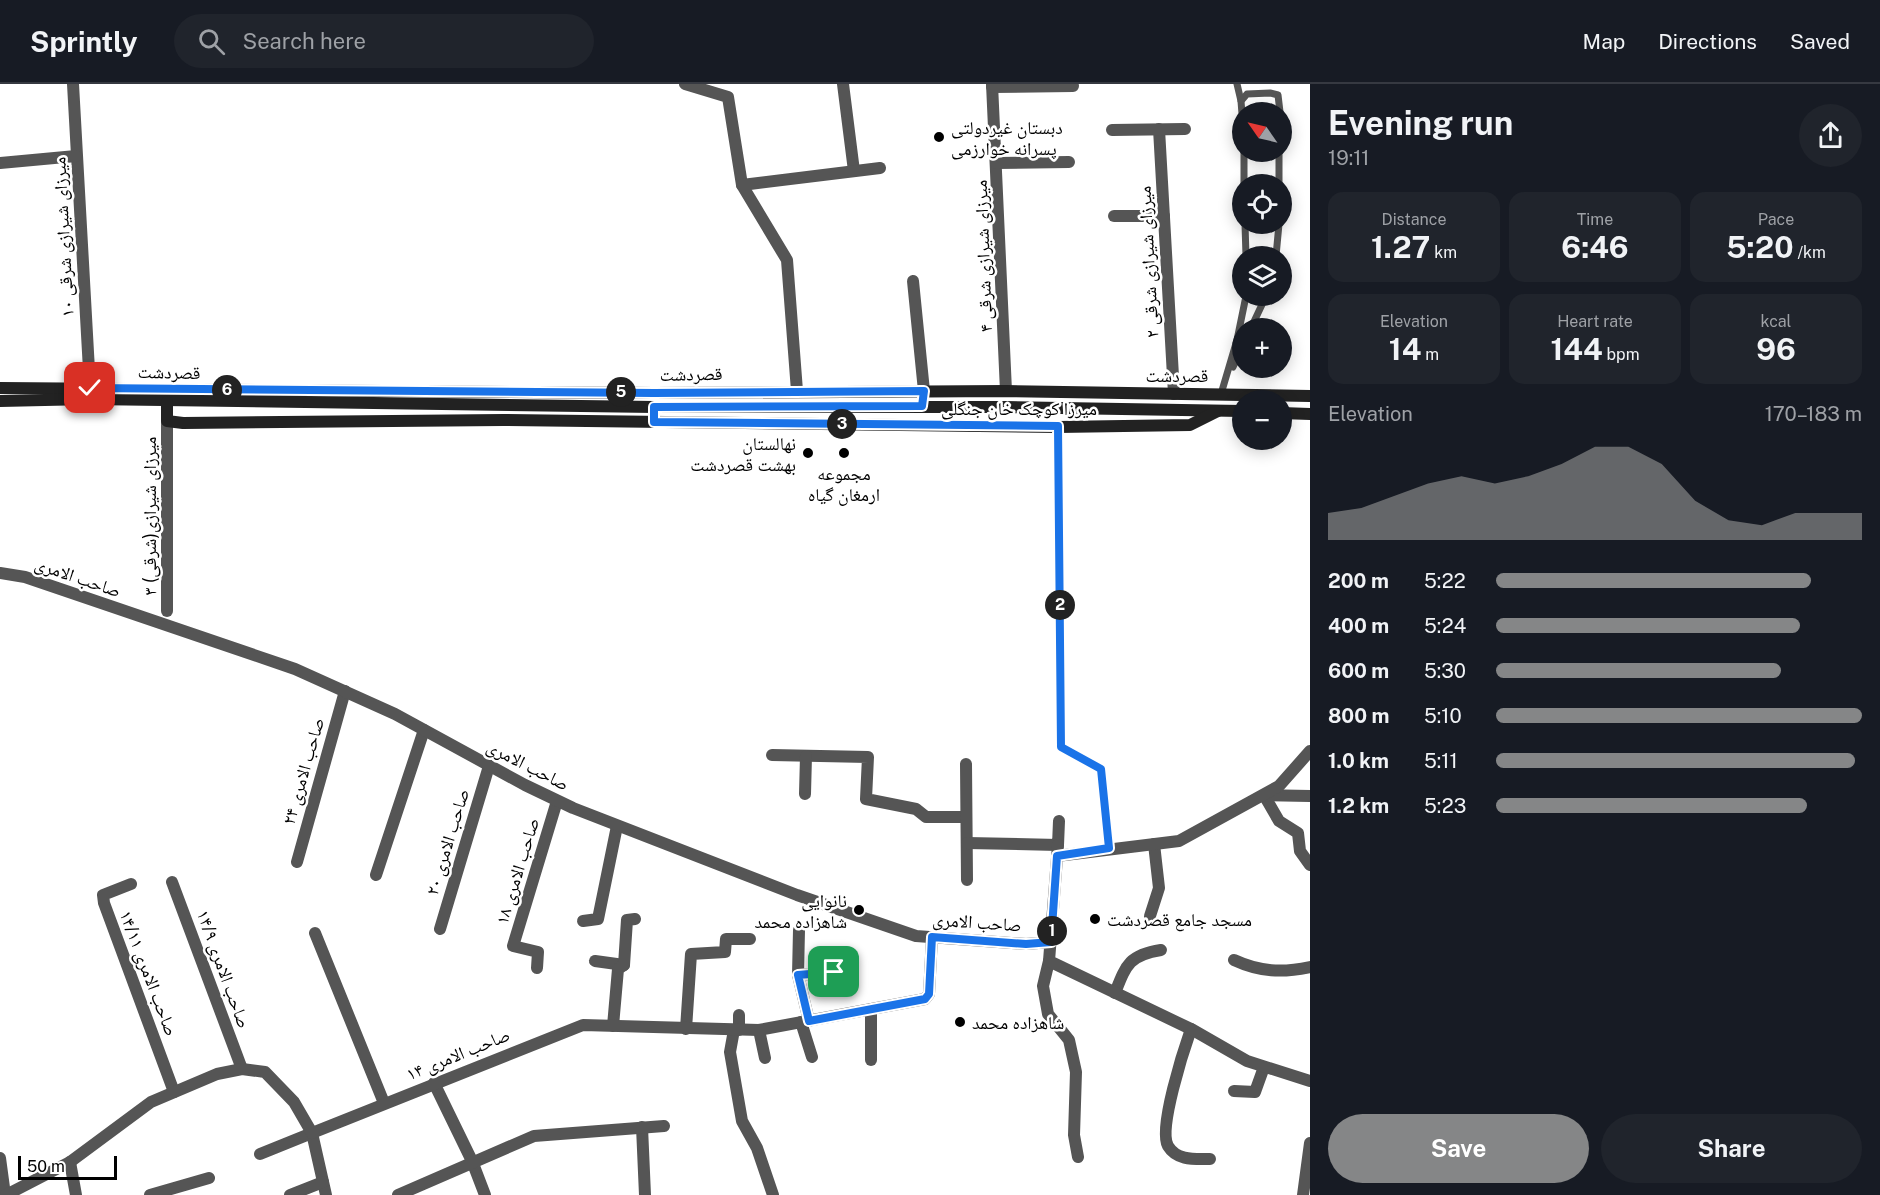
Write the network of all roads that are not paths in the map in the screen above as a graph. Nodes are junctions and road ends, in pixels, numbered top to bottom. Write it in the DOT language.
graph roads {
  1 [pos="73,84"];
  2 [pos="685,84"];
  3 [pos="843,84"];
  4 [pos="1237,84"];
  5 [pos="992,86"];
  6 [pos="1074,86"];
  7 [pos="1241,101"];
  8 [pos="1278,102"];
  9 [pos="1159,129"];
  10 [pos="1185,129"];
  11 [pos="1112,130"];
  12 [pos="76,156"];
  13 [pos="1069,162"];
  14 [pos="0,163"];
  15 [pos="996,163"];
  16 [pos="880,168"];
  17 [pos="854,171"];
  18 [pos="742,185"];
  19 [pos="1114,216"];
  20 [pos="1164,216"];
  21 [pos="913,281"];
  22 [pos="1244,306"];
  23 [pos="1232,369"];
  24 [pos="0,388"];
  25 [pos="90,388"];
  26 [pos="797,391"];
  27 [pos="924,391"];
  28 [pos="1006,391"];
  29 [pos="1174,394"];
  30 [pos="1221,394"];
  31 [pos="1310,396"];
  32 [pos="0,401"];
  33 [pos="167,402"];
  34 [pos="922,406"];
  35 [pos="654,407"];
  36 [pos="1006,407"];
  37 [pos="1173,409"];
  38 [pos="1219,410"];
  39 [pos="1232,411"];
  40 [pos="1292,413"];
  41 [pos="1310,414"];
  42 [pos="167,421"];
  43 [pos="654,422"];
  44 [pos="1058,426"];
  45 [pos="0,573"];
  46 [pos="167,611"];
  47 [pos="345,691"];
  48 [pos="424,730"];
  49 [pos="1310,751"];
  50 [pos="772,755"];
  51 [pos="807,756"];
  52 [pos="966,764"];
  53 [pos="489,766"];
  54 [pos="805,794"];
  55 [pos="1264,795"];
  56 [pos="1310,796"];
  57 [pos="557,801"];
  58 [pos="966,817"];
  59 [pos="1059,820"];
  60 [pos="617,826"];
  61 [pos="967,843"];
  62 [pos="1154,844"];
  63 [pos="1109,848"];
  64 [pos="1058,850"];
  65 [pos="297,862"];
  66 [pos="1310,865"];
  67 [pos="376,875"];
  68 [pos="967,880"];
  69 [pos="172,882"];
  70 [pos="131,884"];
  71 [pos="1150,916"];
  72 [pos="635,920"];
  73 [pos="583,921"];
  74 [pos="440,929"];
  75 [pos="799,930"];
  76 [pos="315,933"];
  77 [pos="932,937"];
  78 [pos="750,939"];
  79 [pos="1051,942"];
  80 [pos="1161,950"];
  81 [pos="835,959"];
  82 [pos="1234,960"];
  83 [pos="595,961"];
  84 [pos="1049,961"];
  85 [pos="624,965"];
  86 [pos="1310,967"];
  87 [pos="537,968"];
  88 [pos="798,975"];
  89 [pos="1115,993"];
  90 [pos="871,1009"];
  91 [pos="739,1015"];
  92 [pos="805,1021"];
  93 [pos="613,1026"];
  94 [pos="686,1029"];
  95 [pos="1191,1029"];
  96 [pos="737,1030"];
  97 [pos="759,1030"];
  98 [pos="812,1057"];
  99 [pos="765,1058"];
  100 [pos="871,1060"];
  101 [pos="1264,1067"];
  102 [pos="242,1069"];
  103 [pos="1310,1081"];
  104 [pos="434,1083"];
  105 [pos="1234,1091"];
  106 [pos="174,1092"];
  107 [pos="384,1103"];
  108 [pos="664,1126"];
  109 [pos="642,1127"];
  110 [pos="312,1133"];
  111 [pos="1310,1143"];
  112 [pos="260,1154"];
  113 [pos="1078,1157"];
  114 [pos="0,1158"];
  115 [pos="1210,1159"];
  116 [pos="472,1161"];
  117 [pos="70,1162"];
  118 [pos="209,1178"];
  119 [pos="323,1182"];
  120 [pos="6,1195"];
  121 [pos="76,1195"];
  122 [pos="150,1195"];
  123 [pos="290,1195"];
  124 [pos="326,1195"];
  125 [pos="398,1195"];
  126 [pos="485,1195"];
  127 [pos="645,1195"];
  128 [pos="773,1195"];
  129 [pos="1303,1195"];
  1 -- 12 [label="street, ۱۰ میرزای شیرازی شرقی"];
  2 -- 18 [label="street"];
  3 -- 17 [label="street"];
  4 -- 7 [label="lane"];
  5 -- 6 [label="street"];
  5 -- 15 [label="street, ۴ میرزای شیرازی شرقی"];
  7 -- 8 [label="lane"];
  9 -- 10 [label="street"];
  9 -- 11 [label="street"];
  9 -- 20 [label="street, ۲ میرزای شیرازی شرقی"];
  12 -- 14 [label="street"];
  12 -- 25 [label="street, ۱۰ میرزای شیرازی شرقی"];
  13 -- 15 [label="street"];
  15 -- 28 [label="street, ۴ میرزای شیرازی شرقی"];
  16 -- 17 [label="street"];
  17 -- 18 [label="street"];
  18 -- 26 [label="street"];
  19 -- 20 [label="street"];
  20 -- 29 [label="street, ۲ میرزای شیرازی شرقی"];
  21 -- 27 [label="street"];
  22 -- 30 [label="lane"];
  23 -- 30 [label="lane"];
  24 -- 25 [label="main road, قصردشت"];
  25 -- 26 [label="main road, قصردشت"];
  26 -- 27 [label="main road, قصردشت"];
  27 -- 28 [label="main road, قصردشت"];
  27 -- 34 [label="main road"];
  28 -- 29 [label="main road, قصردشت"];
  28 -- 36 [label="main road"];
  29 -- 30 [label="main road, قصردشت"];
  29 -- 37 [label="main road"];
  30 -- 31 [label="main road, قصردشت"];
  30 -- 38 [label="main road"];
  32 -- 33 [label="main road, قصردشت"];
  33 -- 35 [label="main road, قصردشت"];
  33 -- 42 [label="main road"];
  34 -- 35 [label="main road, قصردشت"];
  34 -- 36 [label="main road, قصردشت"];
  35 -- 43 [label="main road"];
  36 -- 37 [label="main road, قصردشت"];
  37 -- 38 [label="main road, قصردشت"];
  38 -- 39 [label="main road, قصردشت"];
  38 -- 44 [label="main road, میرزا کوچک خان جنگلی"];
  40 -- 41 [label="main road"];
  42 -- 43 [label="main road, میرزا کوچک خان جنگلی"];
  42 -- 46 [label="street, ۳ میرزای شیرازی(شرقی)"];
  43 -- 44 [label="main road, میرزا کوچک خان جنگلی"];
  44 -- 63 [label="street"];
  45 -- 47 [label="street, صاحب الامری"];
  47 -- 48 [label="street, صاحب الامری"];
  47 -- 65 [label="street, ۲۴ صاحب الامری"];
  48 -- 53 [label="street, صاحب الامری"];
  48 -- 67 [label="street"];
  49 -- 55 [label="street"];
  50 -- 51 [label="street"];
  51 -- 54 [label="street"];
  51 -- 58 [label="street"];
  52 -- 58 [label="street"];
  53 -- 57 [label="street, صاحب الامری"];
  53 -- 74 [label="street, ۲۰ صاحب الامری"];
  55 -- 56 [label="street"];
  55 -- 62 [label="street"];
  55 -- 66 [label="street"];
  57 -- 60 [label="street, صاحب الامری"];
  57 -- 87 [label="street, ۱۸ صاحب الامری"];
  58 -- 61 [label="street"];
  59 -- 64 [label="street"];
  60 -- 73 [label="street"];
  60 -- 77 [label="street, صاحب الامری"];
  61 -- 64 [label="street"];
  61 -- 68 [label="street"];
  62 -- 63 [label="street"];
  62 -- 71 [label="street"];
  63 -- 64 [label="street"];
  64 -- 79 [label="street"];
  69 -- 102 [label="street, ۱۴/۹ صاحب الامری"];
  70 -- 106 [label="street, ۱۴/۱۱ صاحب الامری"];
  72 -- 85 [label="street"];
  75 -- 88 [label="street"];
  76 -- 107 [label="street"];
  77 -- 79 [label="street, صاحب الامری"];
  77 -- 90 [label="street, ۱۴ صاحب الامری"];
  78 -- 94 [label="street"];
  79 -- 84 [label="street"];
  80 -- 89 [label="street"];
  81 -- 88 [label="street"];
  82 -- 86 [label="street"];
  83 -- 85 [label="street"];
  84 -- 89 [label="street"];
  84 -- 113 [label="street"];
  85 -- 93 [label="street"];
  88 -- 92 [label="street"];
  89 -- 95 [label="street"];
  90 -- 92 [label="street, ۱۴ صاحب الامری"];
  90 -- 100 [label="street"];
  91 -- 96 [label="street"];
  92 -- 97 [label="street, ۱۴ صاحب الامری"];
  92 -- 98 [label="street"];
  93 -- 94 [label="street, ۱۴ صاحب الامری"];
  93 -- 104 [label="street, ۱۴ صاحب الامری"];
  94 -- 96 [label="street, ۱۴ صاحب الامری"];
  95 -- 101 [label="street"];
  95 -- 115 [label="street"];
  96 -- 97 [label="street, ۱۴ صاحب الامری"];
  96 -- 128 [label="street"];
  97 -- 99 [label="street"];
  101 -- 103 [label="street"];
  101 -- 105 [label="street"];
  102 -- 106 [label="street"];
  102 -- 110 [label="street"];
  104 -- 107 [label="street, ۱۴ صاحب الامری"];
  104 -- 116 [label="street"];
  106 -- 117 [label="street"];
  107 -- 110 [label="street, ۱۴ صاحب الامری"];
  108 -- 109 [label="street"];
  109 -- 116 [label="street"];
  109 -- 127 [label="street"];
  110 -- 112 [label="street, ۱۴ صاحب الامری"];
  110 -- 119 [label="street"];
  111 -- 129 [label="street"];
  114 -- 120 [label="street"];
  116 -- 125 [label="street"];
  116 -- 126 [label="street"];
  117 -- 120 [label="street"];
  117 -- 121 [label="street"];
  118 -- 122 [label="street"];
  119 -- 123 [label="street"];
  119 -- 124 [label="street"];
}
